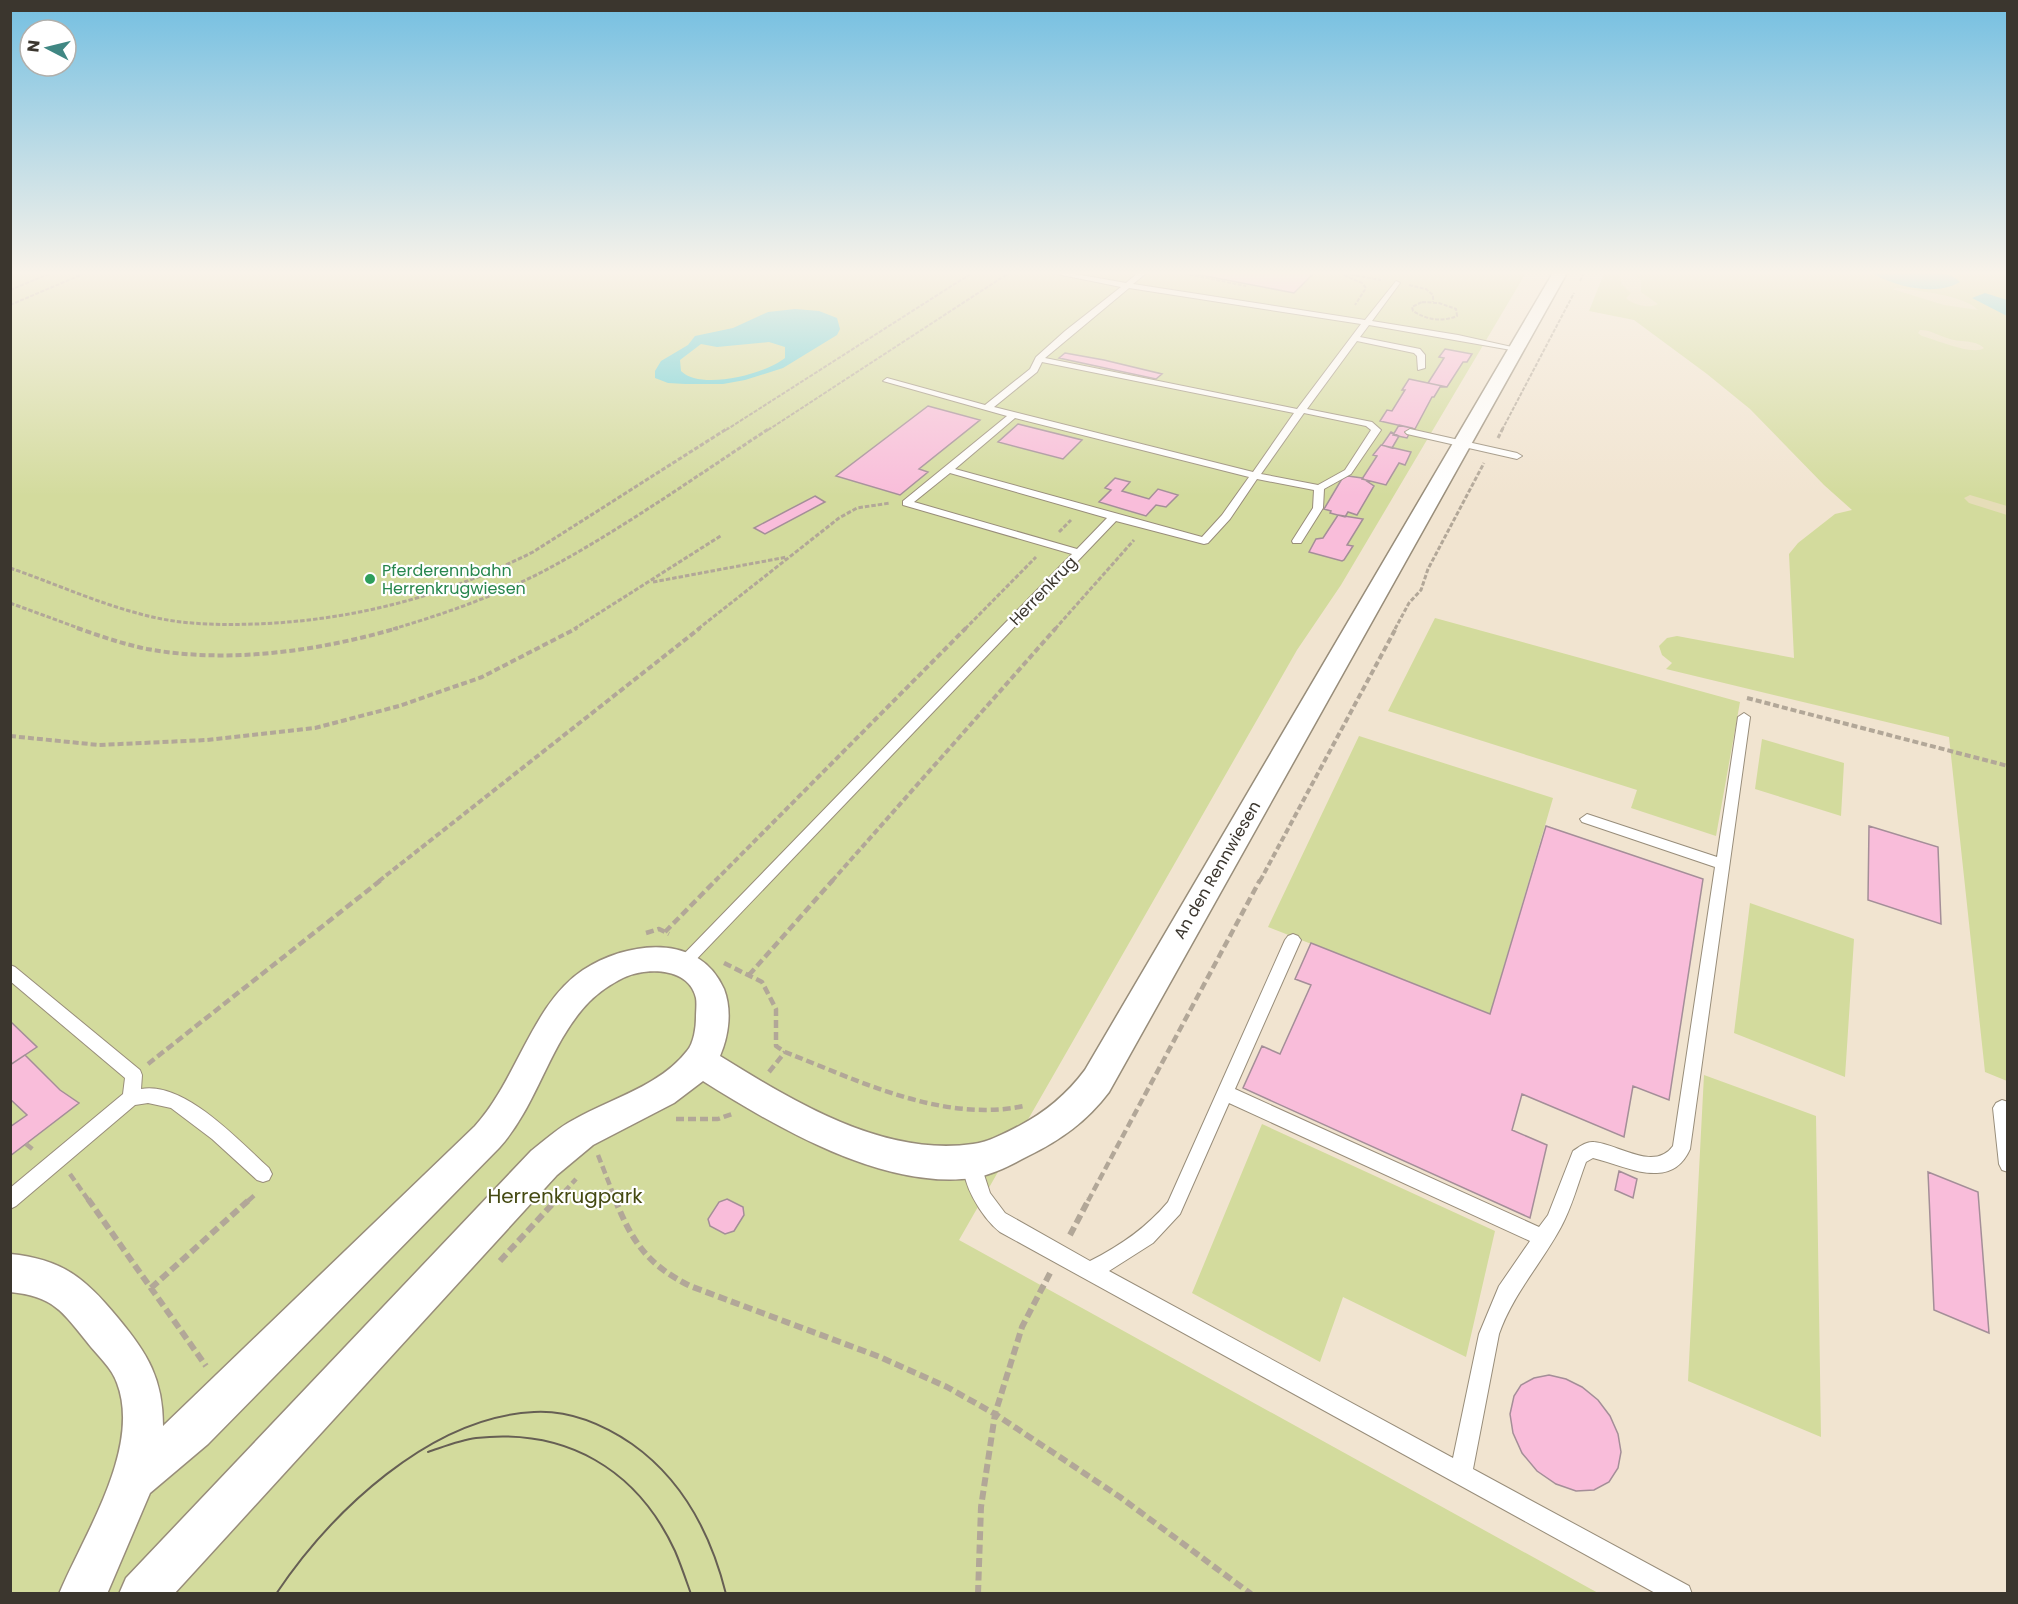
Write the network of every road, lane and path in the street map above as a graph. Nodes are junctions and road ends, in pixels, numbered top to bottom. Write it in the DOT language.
graph roads {
  1 [pos="857,346"];
  2 [pos="896,346"];
  3 [pos="1054,346"];
  4 [pos="1348,346"];
  5 [pos="1392,346"];
  6 [pos="1499,346"];
  7 [pos="1519,346"];
  8 [pos="1517,349"];
  9 [pos="1039,359"];
  10 [pos="1421,368"];
  11 [pos="886,381"];
  12 [pos="987,408"];
  13 [pos="1300,411"];
  14 [pos="1013,415"];
  15 [pos="1410,432"];
  16 [pos="1462,443"];
  17 [pos="1517,456"];
  18 [pos="948,470"];
  19 [pos="1256,476"];
  20 [pos="1320,488"];
  21 [pos="907,503"];
  22 [pos="1081,508"];
  23 [pos="1114,517"];
  24 [pos="1145,527"];
  25 [pos="722,535"];
  26 [pos="1297,541"];
  27 [pos="1048,544"];
  28 [pos="1080,553"];
  29 [pos="790,556"];
  30 [pos="10,568"];
  31 [pos="649,583"];
  32 [pos="10,603"];
  33 [pos="1409,603"];
  34 [pos="1747,698"];
  35 [pos="1744,717"];
  36 [pos="10,736"];
  37 [pos="2007,766"];
  38 [pos="1587,819"];
  39 [pos="1722,864"];
  40 [pos="637,936"];
  41 [pos="1293,940"];
  42 [pos="682,948"];
  43 [pos="10,971"];
  44 [pos="749,975"];
  45 [pos="785,1052"];
  46 [pos="700,1061"];
  47 [pos="134,1076"];
  48 [pos="1226,1093"];
  49 [pos="752,1094"];
  50 [pos="131,1098"];
  51 [pos="1030,1103"];
  52 [pos="2007,1110"];
  53 [pos="671,1120"];
  54 [pos="596,1150"];
  55 [pos="60,1159"];
  56 [pos="972,1162"];
  57 [pos="2007,1164"];
  58 [pos="582,1172"];
  59 [pos="263,1174"];
  60 [pos="10,1200"];
  61 [pos="1543,1238"];
  62 [pos="1060,1254"];
  63 [pos="493,1268"];
  64 [pos="1090,1271"];
  65 [pos="10,1273"];
  66 [pos="151,1288"];
  67 [pos="217,1361"];
  68 [pos="994,1414"];
  69 [pos="1461,1473"];
  70 [pos="131,1481"];
  71 [pos="82,1593"];
  72 [pos="142,1593"];
  73 [pos="978,1593"];
  74 [pos="1251,1593"];
  75 [pos="1681,1593"];
  1 -- 30 [label="path"];
  2 -- 32 [label="path"];
  3 -- 9 [label="lane"];
  4 -- 13 [label="lane"];
  5 -- 10 [label="lane"];
  6 -- 8 [label="lane"];
  7 -- 8 [label="street, An den Rennwiesen"];
  8 -- 16 [label="street, An den Rennwiesen"];
  9 -- 12 [label="lane"];
  9 -- 13 [label="lane"];
  11 -- 12 [label="lane"];
  12 -- 14 [label="lane"];
  13 -- 19 [label="lane"];
  13 -- 20 [label="lane"];
  14 -- 18 [label="lane"];
  14 -- 19 [label="lane"];
  15 -- 16 [label="lane"];
  16 -- 17 [label="lane"];
  16 -- 56 [label="street, An den Rennwiesen"];
  18 -- 21 [label="lane"];
  18 -- 22 [label="lane"];
  19 -- 20 [label="lane"];
  19 -- 24 [label="lane"];
  20 -- 26 [label="lane"];
  21 -- 27 [label="lane"];
  21 -- 29 [label="path"];
  22 -- 23 [label="lane"];
  22 -- 27 [label="path"];
  23 -- 24 [label="lane"];
  23 -- 28 [label="lane, Herrenkrug"];
  24 -- 44 [label="path"];
  25 -- 31 [label="path"];
  27 -- 28 [label="lane"];
  27 -- 42 [label="path"];
  28 -- 42 [label="lane, Herrenkrug"];
  29 -- 31 [label="path"];
  29 -- 47 [label="path"];
  31 -- 36 [label="path"];
  33 -- 62 [label="path"];
  34 -- 37 [label="path"];
  35 -- 39 [label="lane"];
  38 -- 39 [label="lane"];
  39 -- 61 [label="lane"];
  40 -- 42 [label="path"];
  41 -- 48 [label="lane"];
  42 -- 44 [label="path"];
  42 -- 46 [label="street"];
  42 -- 70 [label="street"];
  43 -- 47 [label="lane"];
  44 -- 45 [label="path"];
  45 -- 49 [label="path"];
  45 -- 51 [label="path"];
  46 -- 49 [label="street, An den Rennwiesen"];
  46 -- 54 [label="street"];
  47 -- 50 [label="lane"];
  48 -- 61 [label="lane"];
  48 -- 64 [label="lane"];
  49 -- 53 [label="path"];
  49 -- 56 [label="street, An den Rennwiesen"];
  50 -- 55 [label="lane"];
  50 -- 59 [label="lane"];
  52 -- 57 [label="lane"];
  54 -- 68 [label="path"];
  54 -- 72 [label="street"];
  55 -- 60 [label="lane"];
  55 -- 66 [label="path"];
  56 -- 62 [label="lane"];
  58 -- 63 [label="path"];
  59 -- 66 [label="path"];
  61 -- 69 [label="lane"];
  62 -- 64 [label="lane"];
  62 -- 68 [label="path"];
  64 -- 69 [label="lane"];
  65 -- 70 [label="street"];
  66 -- 67 [label="path"];
  68 -- 73 [label="path"];
  68 -- 74 [label="path"];
  69 -- 75 [label="lane"];
  70 -- 71 [label="street"];
}
